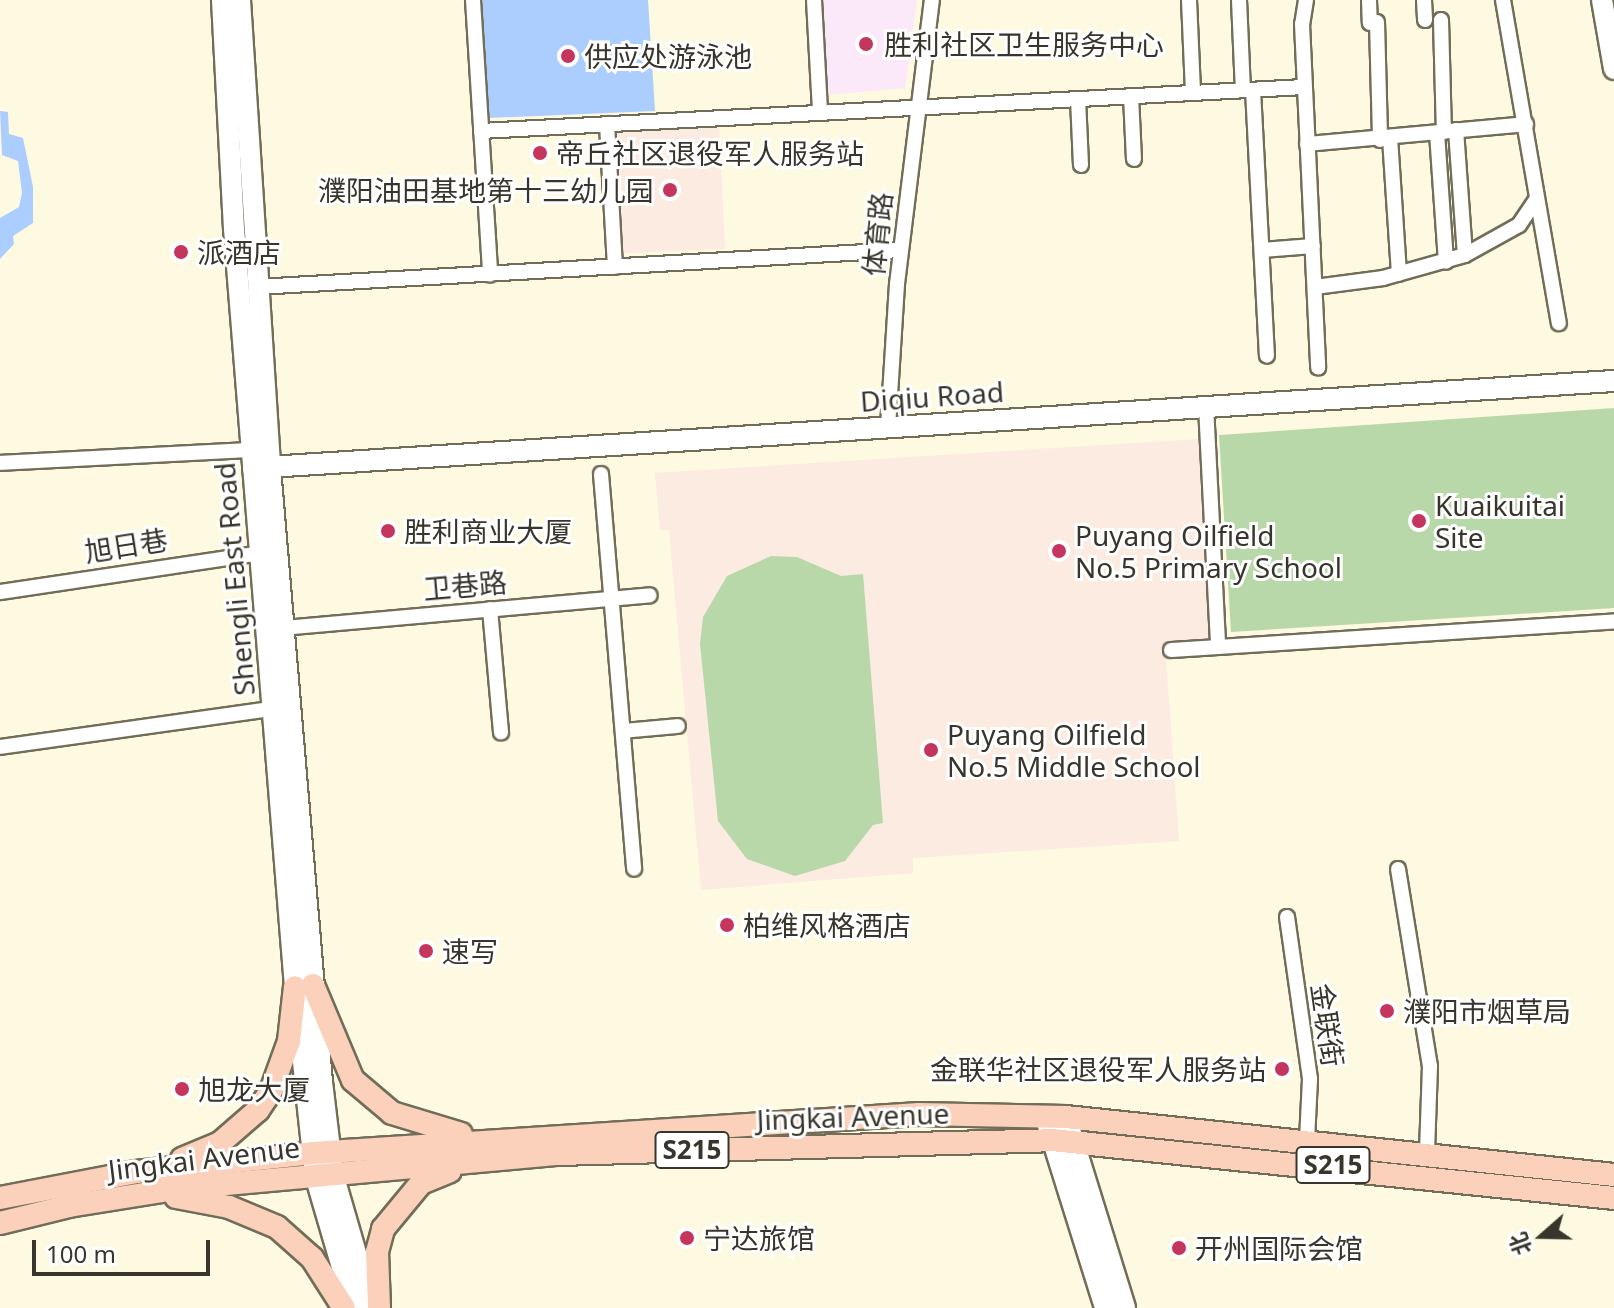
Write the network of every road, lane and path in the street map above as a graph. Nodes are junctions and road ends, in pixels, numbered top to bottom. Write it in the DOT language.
graph roads {
  1 [pos="222,0"];
  2 [pos="240,0"];
  3 [pos="473,0"];
  4 [pos="814,0"];
  5 [pos="932,0"];
  6 [pos="1189,0"];
  7 [pos="1239,0"];
  8 [pos="1306,0"];
  9 [pos="1369,0"];
  10 [pos="1424,0"];
  11 [pos="1503,0"];
  12 [pos="1602,0"];
  13 [pos="1425,20"];
  14 [pos="1441,20"];
  15 [pos="1614,69"];
  16 [pos="1304,87"];
  17 [pos="1248,90"];
  18 [pos="1193,93"];
  19 [pos="1131,96"];
  20 [pos="1078,99"];
  21 [pos="918,106"];
  22 [pos="820,112"];
  23 [pos="607,124"];
  24 [pos="1526,124"];
  25 [pos="481,131"];
  26 [pos="1446,132"];
  27 [pos="1385,139"];
  28 [pos="1307,144"];
  29 [pos="1134,159"];
  30 [pos="1081,165"];
  31 [pos="1537,198"];
  32 [pos="1313,246"];
  33 [pos="901,250"];
  34 [pos="1262,250"];
  35 [pos="1465,255"];
  36 [pos="1446,262"];
  37 [pos="615,267"];
  38 [pos="490,274"];
  39 [pos="1399,274"];
  40 [pos="257,287"];
  41 [pos="1315,287"];
  42 [pos="1559,323"];
  43 [pos="1267,356"];
  44 [pos="1318,368"];
  45 [pos="1614,381"];
  46 [pos="1206,406"];
  47 [pos="888,427"];
  48 [pos="258,462"];
  49 [pos="0,463"];
  50 [pos="601,474"];
  51 [pos="260,553"];
  52 [pos="0,592"];
  53 [pos="650,595"];
  54 [pos="613,599"];
  55 [pos="490,609"];
  56 [pos="1614,621"];
  57 [pos="283,628"];
  58 [pos="1218,647"];
  59 [pos="1171,650"];
  60 [pos="272,709"];
  61 [pos="678,726"];
  62 [pos="623,731"];
  63 [pos="501,733"];
  64 [pos="0,747"];
  65 [pos="634,869"];
  66 [pos="1398,869"];
  67 [pos="1287,917"];
  68 [pos="304,986"];
  69 [pos="1056,1117"];
  70 [pos="486,1139"];
  71 [pos="1307,1140"];
  72 [pos="1062,1141"];
  73 [pos="1427,1152"];
  74 [pos="323,1163"];
  75 [pos="467,1163"];
  76 [pos="136,1172"];
  77 [pos="1614,1175"];
  78 [pos="151,1192"];
  79 [pos="0,1198"];
  80 [pos="1614,1198"];
  81 [pos="0,1223"];
  82 [pos="344,1308"];
  83 [pos="354,1308"];
  84 [pos="372,1308"];
  85 [pos="379,1308"];
  86 [pos="1105,1308"];
  87 [pos="1125,1308"];
  1 -- 48 [label="main road, Shengli East Road"];
  2 -- 40 [label="main road, Shengli East Road"];
  3 -- 25 [label="street"];
  4 -- 22 [label="street"];
  5 -- 21 [label="street, 体育路"];
  6 -- 18 [label="street"];
  7 -- 17 [label="street"];
  8 -- 16 [label="street"];
  9 -- 27 [label="street"];
  10 -- 13 [label="street"];
  11 -- 24 [label="street"];
  12 -- 15 [label="main road"];
  14 -- 26 [label="street"];
  16 -- 17 [label="street"];
  16 -- 28 [label="street"];
  17 -- 18 [label="street"];
  17 -- 34 [label="street"];
  18 -- 19 [label="street"];
  19 -- 20 [label="street"];
  19 -- 29 [label="street"];
  20 -- 21 [label="street"];
  20 -- 30 [label="street"];
  21 -- 22 [label="street"];
  21 -- 33 [label="street, 体育路"];
  22 -- 23 [label="street"];
  23 -- 25 [label="street"];
  23 -- 37 [label="street"];
  24 -- 26 [label="street"];
  24 -- 31 [label="street"];
  25 -- 38 [label="street"];
  26 -- 27 [label="street"];
  26 -- 35 [label="street"];
  26 -- 36 [label="street"];
  27 -- 28 [label="street"];
  27 -- 39 [label="street"];
  28 -- 32 [label="street"];
  31 -- 35 [label="street"];
  31 -- 42 [label="street"];
  32 -- 34 [label="street"];
  32 -- 41 [label="street"];
  33 -- 37 [label="street"];
  33 -- 47 [label="street, 体育路"];
  34 -- 43 [label="street"];
  35 -- 36 [label="street"];
  36 -- 39 [label="street"];
  37 -- 38 [label="street"];
  38 -- 40 [label="street"];
  39 -- 41 [label="street"];
  40 -- 48 [label="main road, Shengli East Road"];
  41 -- 44 [label="street"];
  45 -- 46 [label="main road, Diqiu Road"];
  46 -- 47 [label="main road, Diqiu Road"];
  46 -- 58 [label="street"];
  47 -- 48 [label="main road, Diqiu Road"];
  48 -- 49 [label="street"];
  48 -- 51 [label="main road, Shengli East Road"];
  48 -- 57 [label="main road, Shengli East Road"];
  50 -- 54 [label="street"];
  51 -- 52 [label="street, 旭日巷"];
  51 -- 60 [label="main road, Shengli East Road"];
  53 -- 54 [label="street, 卫巷路"];
  54 -- 55 [label="street, 卫巷路"];
  54 -- 62 [label="street"];
  55 -- 57 [label="street, 卫巷路"];
  55 -- 63 [label="street"];
  56 -- 58 [label="street"];
  57 -- 68 [label="main road, Shengli East Road"];
  58 -- 59 [label="street"];
  60 -- 64 [label="street"];
  60 -- 68 [label="main road, Shengli East Road"];
  61 -- 62 [label="street"];
  62 -- 65 [label="street"];
  66 -- 73 [label="street"];
  67 -- 71 [label="street, 金联街"];
  68 -- 70 [label="main road"];
  68 -- 74 [label="main road, Shengli East Road"];
  68 -- 76 [label="main road"];
  69 -- 70 [label="main road, Jingkai Avenue / S215"];
  69 -- 71 [label="main road, Jingkai Avenue / S215"];
  69 -- 72 [label="main road"];
  70 -- 74 [label="main road, Jingkai Avenue / S215"];
  71 -- 73 [label="main road, Jingkai Avenue / S215"];
  72 -- 75 [label="main road, Jingkai Avenue / S215"];
  72 -- 80 [label="main road, Jingkai Avenue / S215"];
  72 -- 86 [label="main road"];
  72 -- 87 [label="main road"];
  73 -- 77 [label="main road, Jingkai Avenue / S215"];
  74 -- 75 [label="main road, Jingkai Avenue / S215"];
  74 -- 76 [label="main road, Jingkai Avenue / S215"];
  74 -- 78 [label="main road, Jingkai Avenue / S215"];
  74 -- 83 [label="main road"];
  74 -- 84 [label="main road"];
  75 -- 85 [label="main road"];
  76 -- 79 [label="main road, Jingkai Avenue / S215"];
  78 -- 81 [label="main road, Jingkai Avenue / S215"];
  78 -- 82 [label="main road"];
}
